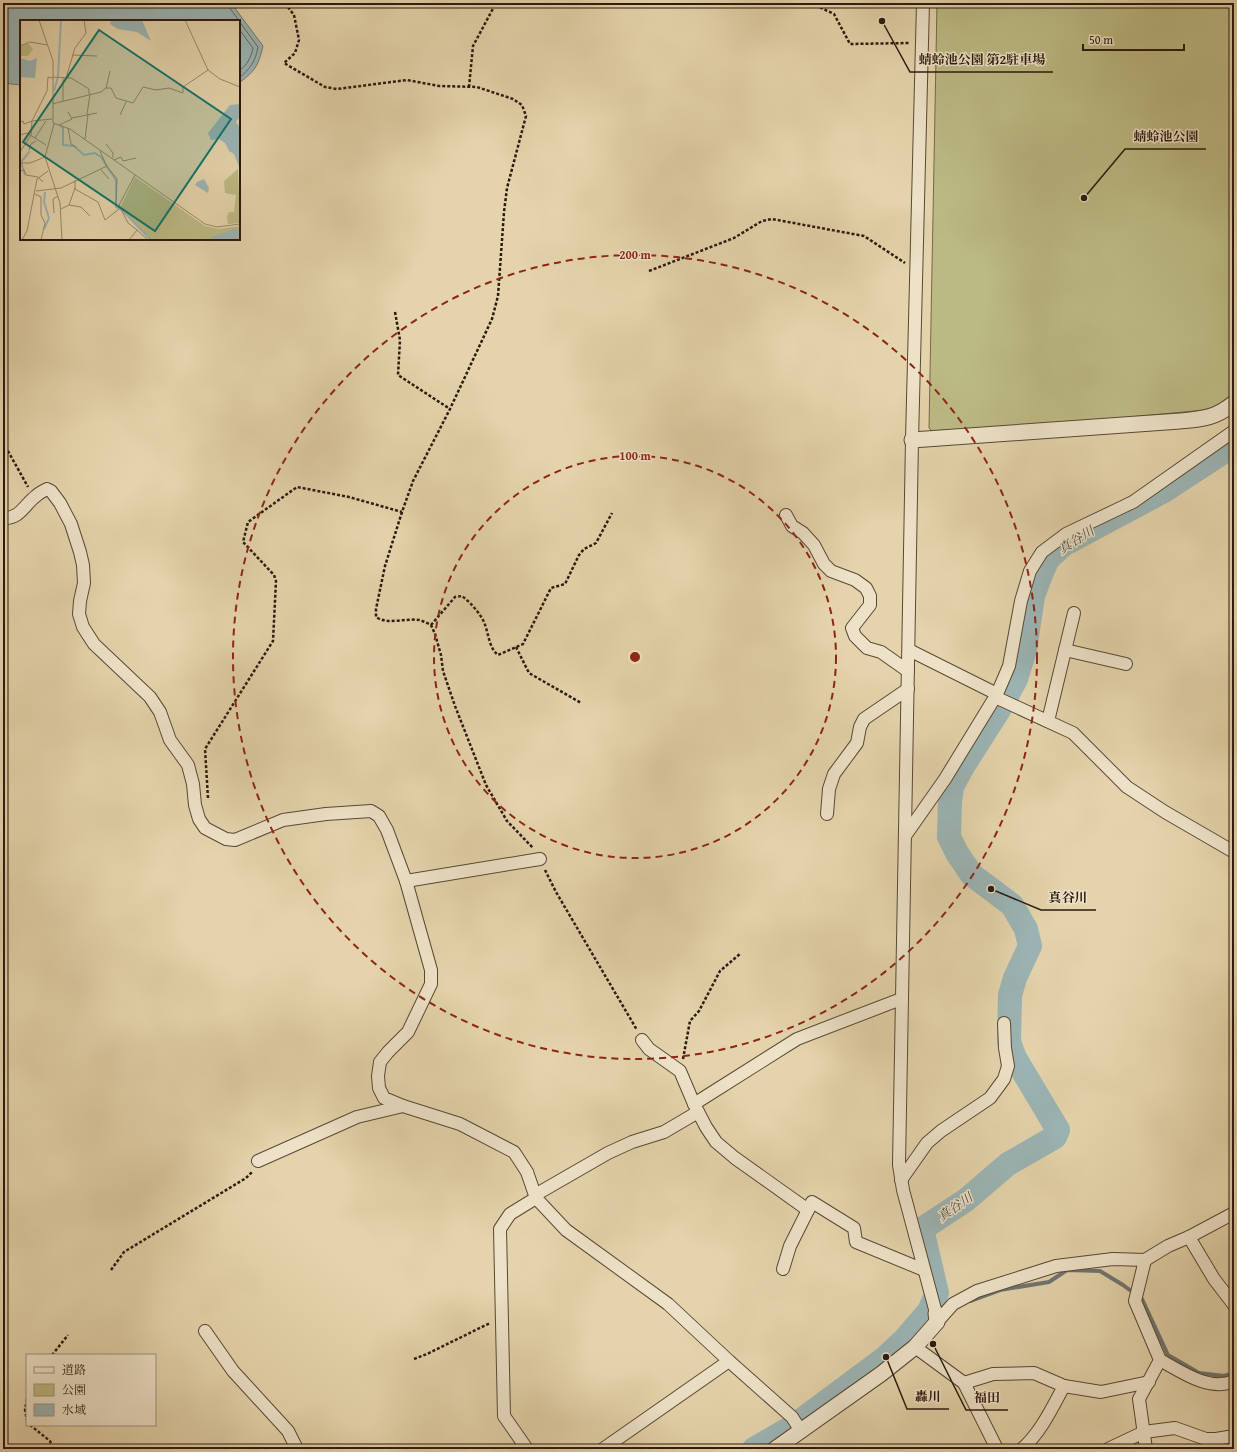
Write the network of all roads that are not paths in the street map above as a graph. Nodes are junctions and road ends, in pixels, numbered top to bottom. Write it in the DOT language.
graph roads {
  1 [pos="923,3"];
  2 [pos="1234,403"];
  3 [pos="1234,431"];
  4 [pos="912,440"];
  5 [pos="786,515"];
  6 [pos="3,518"];
  7 [pos="1074,614"];
  8 [pos="909,650"];
  9 [pos="1065,650"];
  10 [pos="1126,664"];
  11 [pos="908,671"];
  12 [pos="908,689"];
  13 [pos="996,695"];
  14 [pos="1048,721"];
  15 [pos="827,814"];
  16 [pos="905,836"];
  17 [pos="1234,852"];
  18 [pos="540,859"];
  19 [pos="406,881"];
  20 [pos="901,999"];
  21 [pos="1004,1024"];
  22 [pos="642,1040"];
  23 [pos="403,1106"];
  24 [pos="696,1108"];
  25 [pos="258,1161"];
  26 [pos="901,1180"];
  27 [pos="536,1197"];
  28 [pos="808,1210"];
  29 [pos="1234,1213"];
  30 [pos="1189,1237"];
  31 [pos="1145,1260"];
  32 [pos="783,1269"];
  33 [pos="924,1270"];
  34 [pos="1234,1305"];
  35 [pos="936,1318"];
  36 [pos="205,1331"];
  37 [pos="915,1347"];
  38 [pos="1160,1360"];
  39 [pos="729,1361"];
  40 [pos="1234,1381"];
  41 [pos="1149,1382"];
  42 [pos="964,1383"];
  43 [pos="1064,1386"];
  44 [pos="801,1431"];
  45 [pos="1144,1432"];
  46 [pos="1234,1436"];
  47 [pos="297,1449"];
  48 [pos="526,1449"];
  49 [pos="603,1449"];
  50 [pos="775,1449"];
  51 [pos="997,1449"];
  52 [pos="1022,1449"];
  53 [pos="1108,1449"];
  54 [pos="1146,1449"];
  1 -- 4 [label="street"];
  2 -- 4 [label="street"];
  3 -- 13 [label="street"];
  4 -- 8 [label="street"];
  5 -- 11 [label="street"];
  6 -- 19 [label="street"];
  7 -- 9 [label="street"];
  8 -- 11 [label="street"];
  8 -- 13 [label="street"];
  9 -- 10 [label="street"];
  9 -- 14 [label="street"];
  11 -- 12 [label="street"];
  12 -- 15 [label="street"];
  12 -- 16 [label="street"];
  13 -- 14 [label="street"];
  13 -- 16 [label="street"];
  14 -- 17 [label="street"];
  16 -- 20 [label="street"];
  18 -- 19 [label="street"];
  19 -- 23 [label="street"];
  20 -- 24 [label="street"];
  20 -- 26 [label="street"];
  21 -- 26 [label="street"];
  22 -- 24 [label="street"];
  23 -- 25 [label="street"];
  23 -- 27 [label="street"];
  24 -- 27 [label="street"];
  24 -- 28 [label="street"];
  26 -- 33 [label="street"];
  27 -- 39 [label="street"];
  27 -- 48 [label="street"];
  28 -- 32 [label="street"];
  28 -- 33 [label="street"];
  29 -- 30 [label="street"];
  30 -- 31 [label="street"];
  30 -- 34 [label="street"];
  31 -- 35 [label="street"];
  31 -- 38 [label="street"];
  33 -- 35 [label="street"];
  35 -- 37 [label="street"];
  36 -- 47 [label="street"];
  37 -- 42 [label="street"];
  37 -- 44 [label="street"];
  38 -- 40 [label="street"];
  38 -- 41 [label="street"];
  39 -- 44 [label="street"];
  39 -- 49 [label="street"];
  41 -- 43 [label="street"];
  41 -- 45 [label="street"];
  42 -- 43 [label="street"];
  42 -- 51 [label="street"];
  43 -- 52 [label="street"];
  44 -- 50 [label="street"];
  45 -- 46 [label="street"];
  45 -- 53 [label="street"];
  45 -- 54 [label="street"];
}
